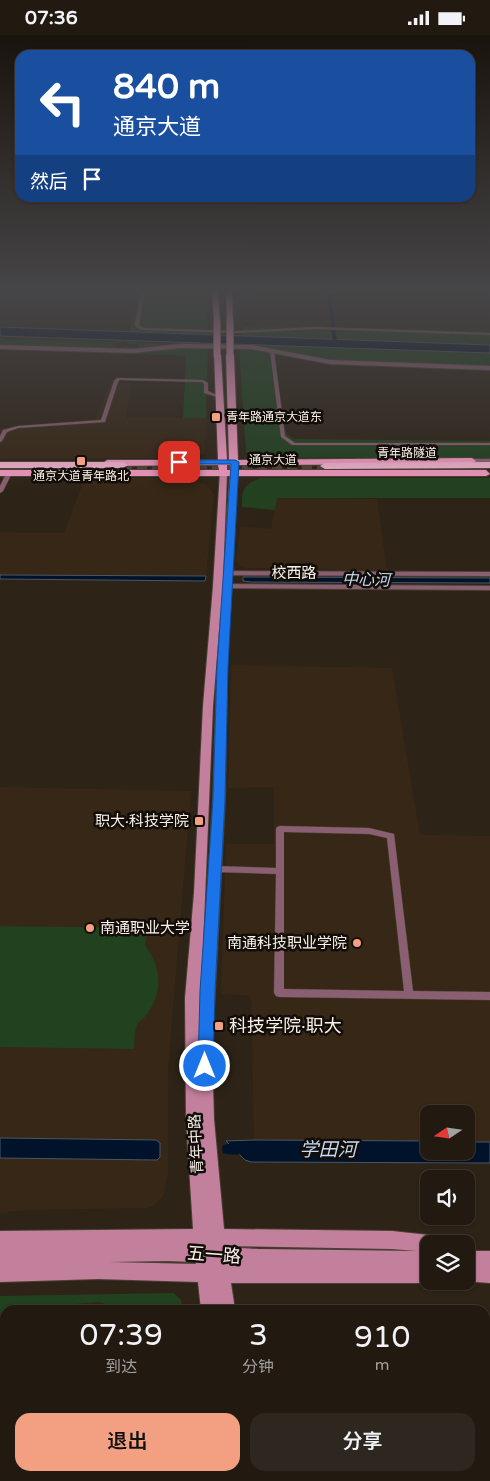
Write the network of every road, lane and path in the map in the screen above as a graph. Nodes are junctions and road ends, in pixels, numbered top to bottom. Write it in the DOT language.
graph roads {
  1 [pos="218,356"];
  2 [pos="230,356"];
  3 [pos="273,356"];
  4 [pos="301,356"];
  5 [pos="490,368"];
  6 [pos="220,397"];
  7 [pos="0,441"];
  8 [pos="490,444"];
  9 [pos="472,461"];
  10 [pos="179,462"];
  11 [pos="278,462"];
  12 [pos="0,464"];
  13 [pos="229,467"];
  14 [pos="325,468"];
  15 [pos="489,468"];
  16 [pos="3,472"];
  17 [pos="180,472"];
  18 [pos="274,472"];
  19 [pos="0,491"];
  20 [pos="490,574"];
  21 [pos="223,580"];
  22 [pos="490,588"];
  23 [pos="215,869"];
  24 [pos="280,871"];
  25 [pos="409,995"];
  26 [pos="490,996"];
  27 [pos="0,1240"];
  28 [pos="420,1243"];
  29 [pos="210,1246"];
  30 [pos="0,1255"];
  31 [pos="420,1258"];
  32 [pos="475,1258"];
  33 [pos="475,1262"];
  34 [pos="489,1265"];
  35 [pos="475,1270"];
  36 [pos="0,1273"];
  37 [pos="212,1273"];
  38 [pos="420,1274"];
  39 [pos="210,1305"];
  40 [pos="224,1305"];
  1 -- 6 [label="main road, 青年中路, bridge"];
  2 -- 13 [label="main road, 青年中路, bridge"];
  3 -- 8 [label="street"];
  4 -- 5 [label="street"];
  6 -- 7 [label="street"];
  6 -- 13 [label="main road, 青年中路"];
  9 -- 11 [label="main road, 通京大道"];
  9 -- 15 [label="highway"];
  10 -- 12 [label="main road, 通京大道"];
  10 -- 13 [label="main road, 通京大道"];
  10 -- 17 [label="main road"];
  11 -- 13 [label="main road, 通京大道"];
  11 -- 18 [label="main road"];
  12 -- 16 [label="highway"];
  13 -- 17 [label="main road, 通京大道"];
  13 -- 18 [label="main road, 通京大道"];
  13 -- 21 [label="main road, 青年中路"];
  14 -- 15 [label="highway, 青年路隧道"];
  15 -- 18 [label="main road, 通京大道"];
  16 -- 17 [label="main road, 通京大道"];
  16 -- 19 [label="street"];
  20 -- 21 [label="street, 校西路"];
  21 -- 22 [label="street, 校西路"];
  21 -- 23 [label="main road, 青年中路"];
  21 -- 29 [label="main road, 青年中路"];
  23 -- 24 [label="street"];
  23 -- 29 [label="main road, 青年中路"];
  24 -- 25 [label="street"];
  24 -- 25 [label="street"];
  25 -- 26 [label="street"];
  27 -- 29 [label="main road"];
  28 -- 29 [label="main road"];
  29 -- 30 [label="main road, 五一路"];
  29 -- 31 [label="main road, 五一路"];
  29 -- 37 [label="main road, 青年中路"];
  32 -- 34 [label="main road"];
  33 -- 34 [label="main road"];
  34 -- 35 [label="main road"];
  36 -- 37 [label="main road, 五一路"];
  37 -- 38 [label="main road, 五一路"];
  37 -- 39 [label="main road, 青年中路"];
  37 -- 40 [label="main road, 青年中路"];
}
